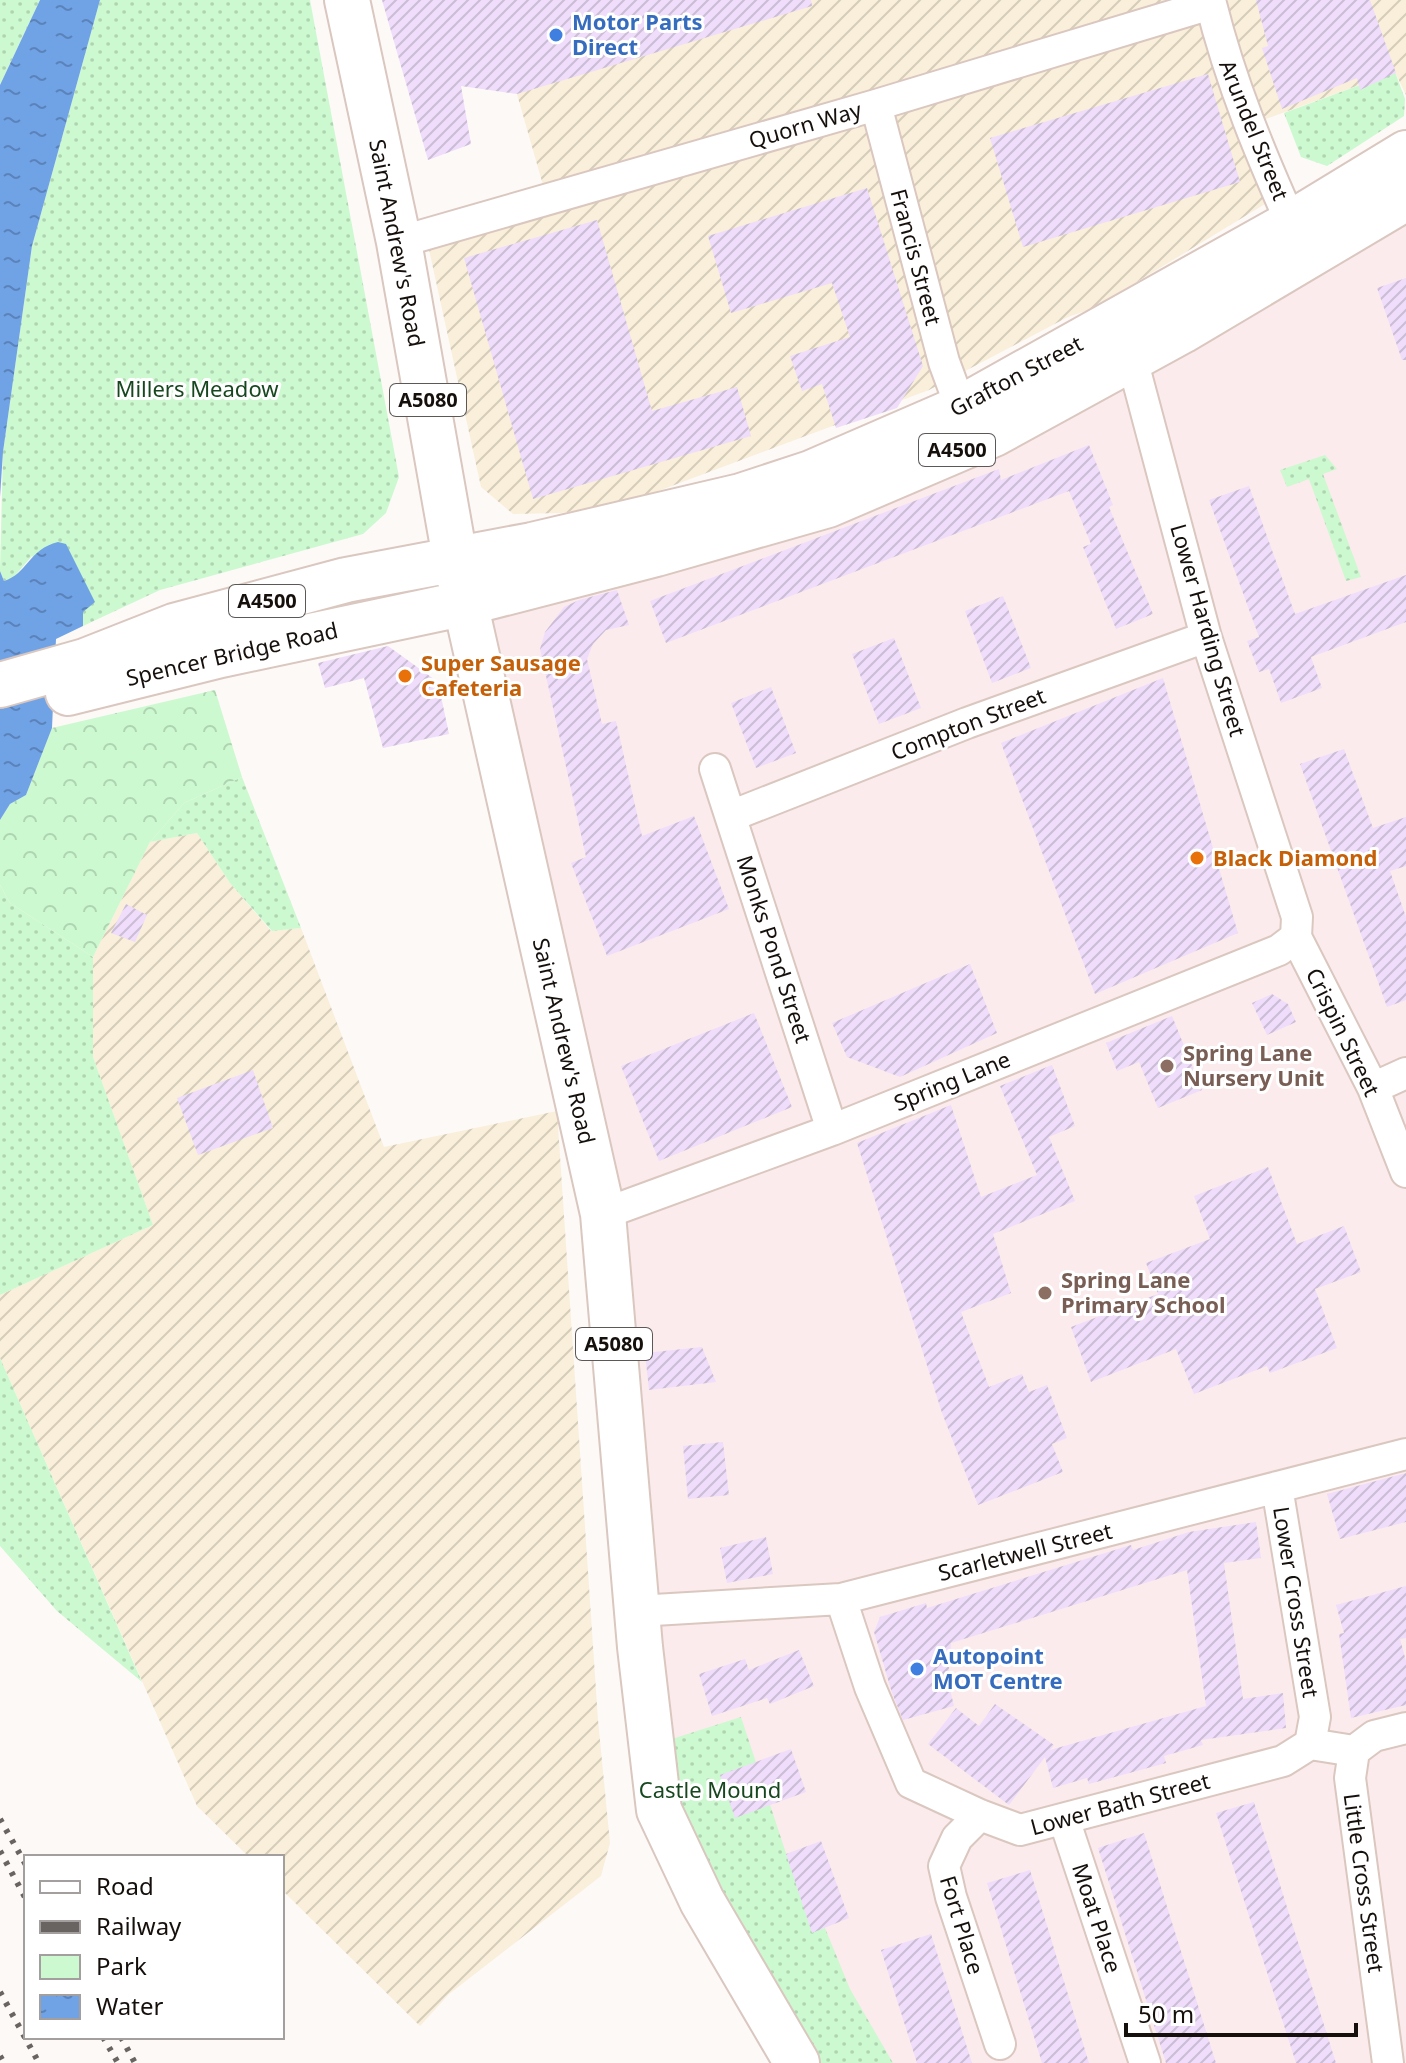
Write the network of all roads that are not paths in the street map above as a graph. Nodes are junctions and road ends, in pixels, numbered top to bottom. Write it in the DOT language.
graph roads {
  1 [pos="347,0"];
  2 [pos="1210,2"];
  3 [pos="876,105"];
  4 [pos="1406,153"];
  5 [pos="1406,198"];
  6 [pos="1299,240"];
  7 [pos="399,242"];
  8 [pos="1124,341"];
  9 [pos="961,408"];
  10 [pos="455,558"];
  11 [pos="466,603"];
  12 [pos="1206,637"];
  13 [pos="88,674"];
  14 [pos="0,685"];
  15 [pos="0,712"];
  16 [pos="715,769"];
  17 [pos="731,816"];
  18 [pos="1296,937"];
  19 [pos="1406,1073"];
  20 [pos="1373,1088"];
  21 [pos="832,1130"];
  22 [pos="1406,1172"];
  23 [pos="603,1214"];
  24 [pos="1406,1454"];
  25 [pos="1277,1487"];
  26 [pos="841,1599"];
  27 [pos="637,1611"];
  28 [pos="1406,1728"];
  29 [pos="1312,1730"];
  30 [pos="1354,1751"];
  31 [pos="980,1815"];
  32 [pos="1064,1819"];
  33 [pos="1000,2044"];
  34 [pos="797,2063"];
  35 [pos="1145,2063"];
  36 [pos="1388,2063"];
  1 -- 7 [label="main road, Saint Andrew's Road / A5080"];
  2 -- 3 [label="street, Quorn Way"];
  2 -- 6 [label="street, Arundel Street"];
  3 -- 7 [label="street, Quorn Way"];
  3 -- 9 [label="street, Francis Street"];
  4 -- 6 [label="main road, Grafton Street / A4500"];
  5 -- 6 [label="main road, Grafton Street / A4500"];
  6 -- 8 [label="main road, Grafton Street / A4500"];
  7 -- 10 [label="main road, Saint Andrew's Road / A5080"];
  8 -- 9 [label="main road, Grafton Street / A4500"];
  8 -- 11 [label="main road, Grafton Street / A4500"];
  8 -- 12 [label="street, Lower Harding Street"];
  9 -- 10 [label="main road, Grafton Street / A4500"];
  10 -- 11 [label="main road, Saint Andrew's Road / A5080"];
  10 -- 13 [label="main road, Spencer Bridge Road / A4500"];
  11 -- 13 [label="main road, Spencer Bridge Road / A4500"];
  11 -- 23 [label="main road, Saint Andrew's Road / A5080"];
  12 -- 17 [label="street, Compton Street"];
  12 -- 18 [label="street, Lower Harding Street"];
  13 -- 14 [label="main road, Spencer Bridge Road / A4500"];
  13 -- 15 [label="main road, Spencer Bridge Road / A4500"];
  16 -- 17 [label="street, Monks Pond Street"];
  17 -- 21 [label="street, Monks Pond Street"];
  18 -- 20 [label="street, Crispin Street"];
  18 -- 21 [label="street, Spring Lane"];
  19 -- 20 [label="street"];
  20 -- 22 [label="street, Crispin Street"];
  21 -- 23 [label="street, Spring Lane"];
  23 -- 27 [label="main road, Saint Andrew's Road / A5080"];
  24 -- 25 [label="street, Scarletwell Street"];
  25 -- 26 [label="street, Scarletwell Street"];
  25 -- 29 [label="street, Lower Cross Street"];
  26 -- 27 [label="street, Scarletwell Street"];
  26 -- 31 [label="street, Lower Bath Street"];
  27 -- 34 [label="main road, Saint Andrew's Road / A5080"];
  28 -- 30 [label="street"];
  29 -- 30 [label="street"];
  29 -- 32 [label="street, Lower Bath Street"];
  30 -- 36 [label="street, Little Cross Street"];
  31 -- 32 [label="street, Lower Bath Street"];
  31 -- 33 [label="street, Fort Place"];
  32 -- 35 [label="street, Moat Place"];
}
